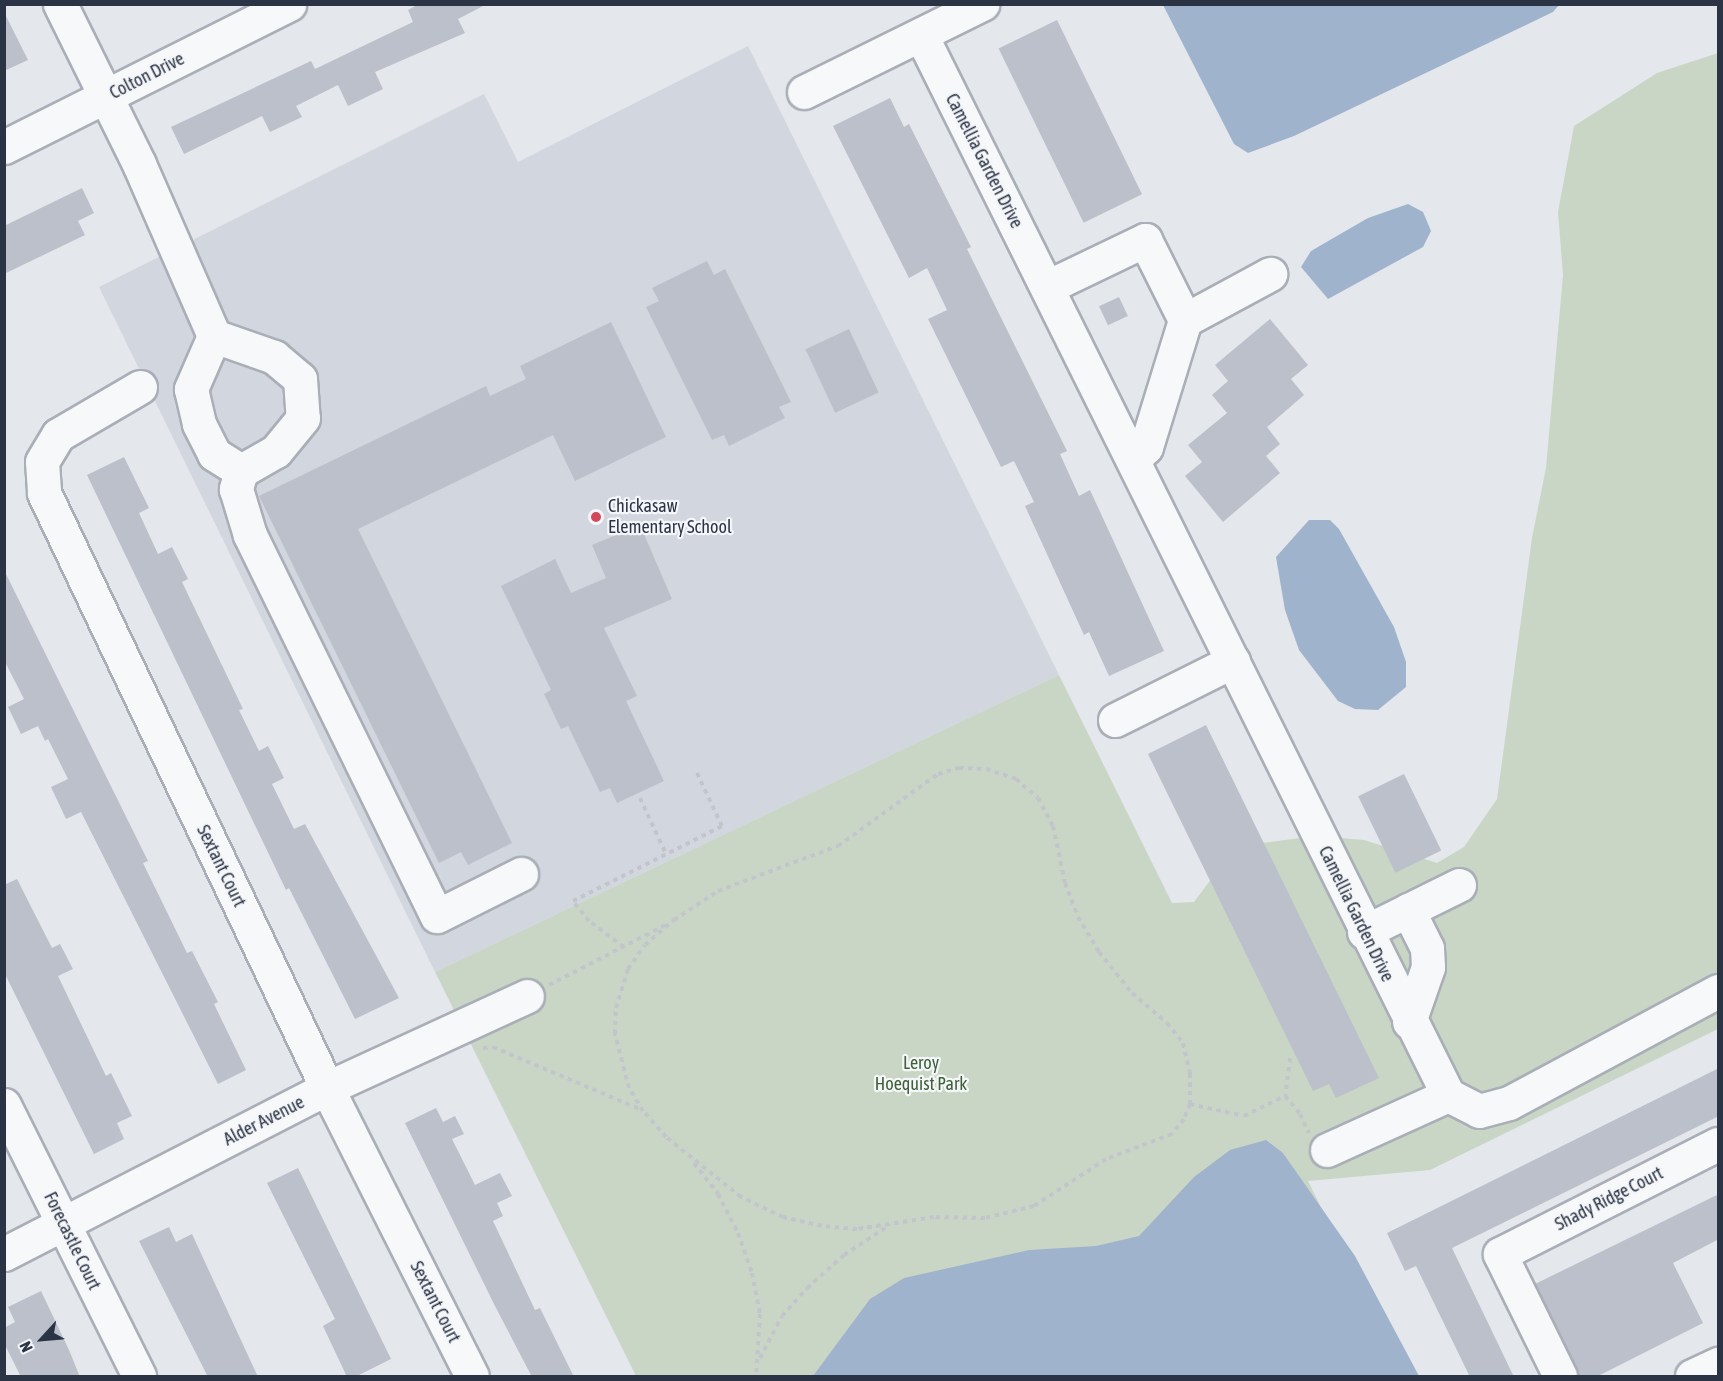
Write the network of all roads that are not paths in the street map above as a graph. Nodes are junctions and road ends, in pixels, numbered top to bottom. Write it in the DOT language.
graph roads {
  1 [pos="60,4"];
  2 [pos="289,4"];
  3 [pos="982,4"];
  4 [pos="921,35"];
  5 [pos="137,82"];
  6 [pos="804,92"];
  7 [pos="106,97"];
  8 [pos="4,147"];
  9 [pos="139,164"];
  10 [pos="1270,274"];
  11 [pos="1047,287"];
  12 [pos="1185,320"];
  13 [pos="214,336"];
  14 [pos="140,387"];
  15 [pos="1134,458"];
  16 [pos="241,471"];
  17 [pos="1233,661"];
  18 [pos="1114,720"];
  19 [pos="521,874"];
  20 [pos="1459,885"];
  21 [pos="1408,910"];
  22 [pos="1364,932"];
  23 [pos="1719,991"];
  24 [pos="527,996"];
  25 [pos="1409,1022"];
  26 [pos="327,1088"];
  27 [pos="1448,1095"];
  28 [pos="4,1105"];
  29 [pos="1719,1144"];
  30 [pos="1327,1150"];
  31 [pos="64,1224"];
  32 [pos="4,1254"];
  33 [pos="1719,1364"];
  34 [pos="139,1377"];
  35 [pos="472,1377"];
  36 [pos="1560,1377"];
  37 [pos="1692,1377"];
  1 -- 7 [label="street"];
  2 -- 5 [label="street, Colton Drive"];
  3 -- 4 [label="street"];
  4 -- 6 [label="street"];
  4 -- 11 [label="street, Camellia Garden Drive"];
  5 -- 7 [label="street, Colton Drive"];
  5 -- 9 [label="street"];
  7 -- 8 [label="street, Colton Drive"];
  7 -- 9 [label="street"];
  9 -- 13 [label="street"];
  10 -- 12 [label="street"];
  11 -- 12 [label="street"];
  11 -- 15 [label="street, Camellia Garden Drive"];
  12 -- 15 [label="street"];
  13 -- 16 [label="street"];
  13 -- 16 [label="street"];
  14 -- 26 [label="street, Sextant Court"];
  15 -- 17 [label="street, Camellia Garden Drive"];
  16 -- 19 [label="street"];
  17 -- 18 [label="street"];
  17 -- 22 [label="street, Camellia Garden Drive"];
  20 -- 21 [label="street"];
  21 -- 22 [label="street"];
  21 -- 25 [label="street"];
  22 -- 25 [label="street, Camellia Garden Drive"];
  23 -- 27 [label="street"];
  24 -- 26 [label="street, Alder Avenue"];
  25 -- 27 [label="street, Camellia Garden Drive"];
  26 -- 31 [label="street, Alder Avenue"];
  26 -- 35 [label="street, Sextant Court"];
  27 -- 30 [label="street"];
  28 -- 31 [label="street, Forecastle Court"];
  29 -- 36 [label="street, Shady Ridge Court"];
  31 -- 32 [label="street, Alder Avenue"];
  31 -- 34 [label="street, Forecastle Court"];
  33 -- 37 [label="street"];
}
